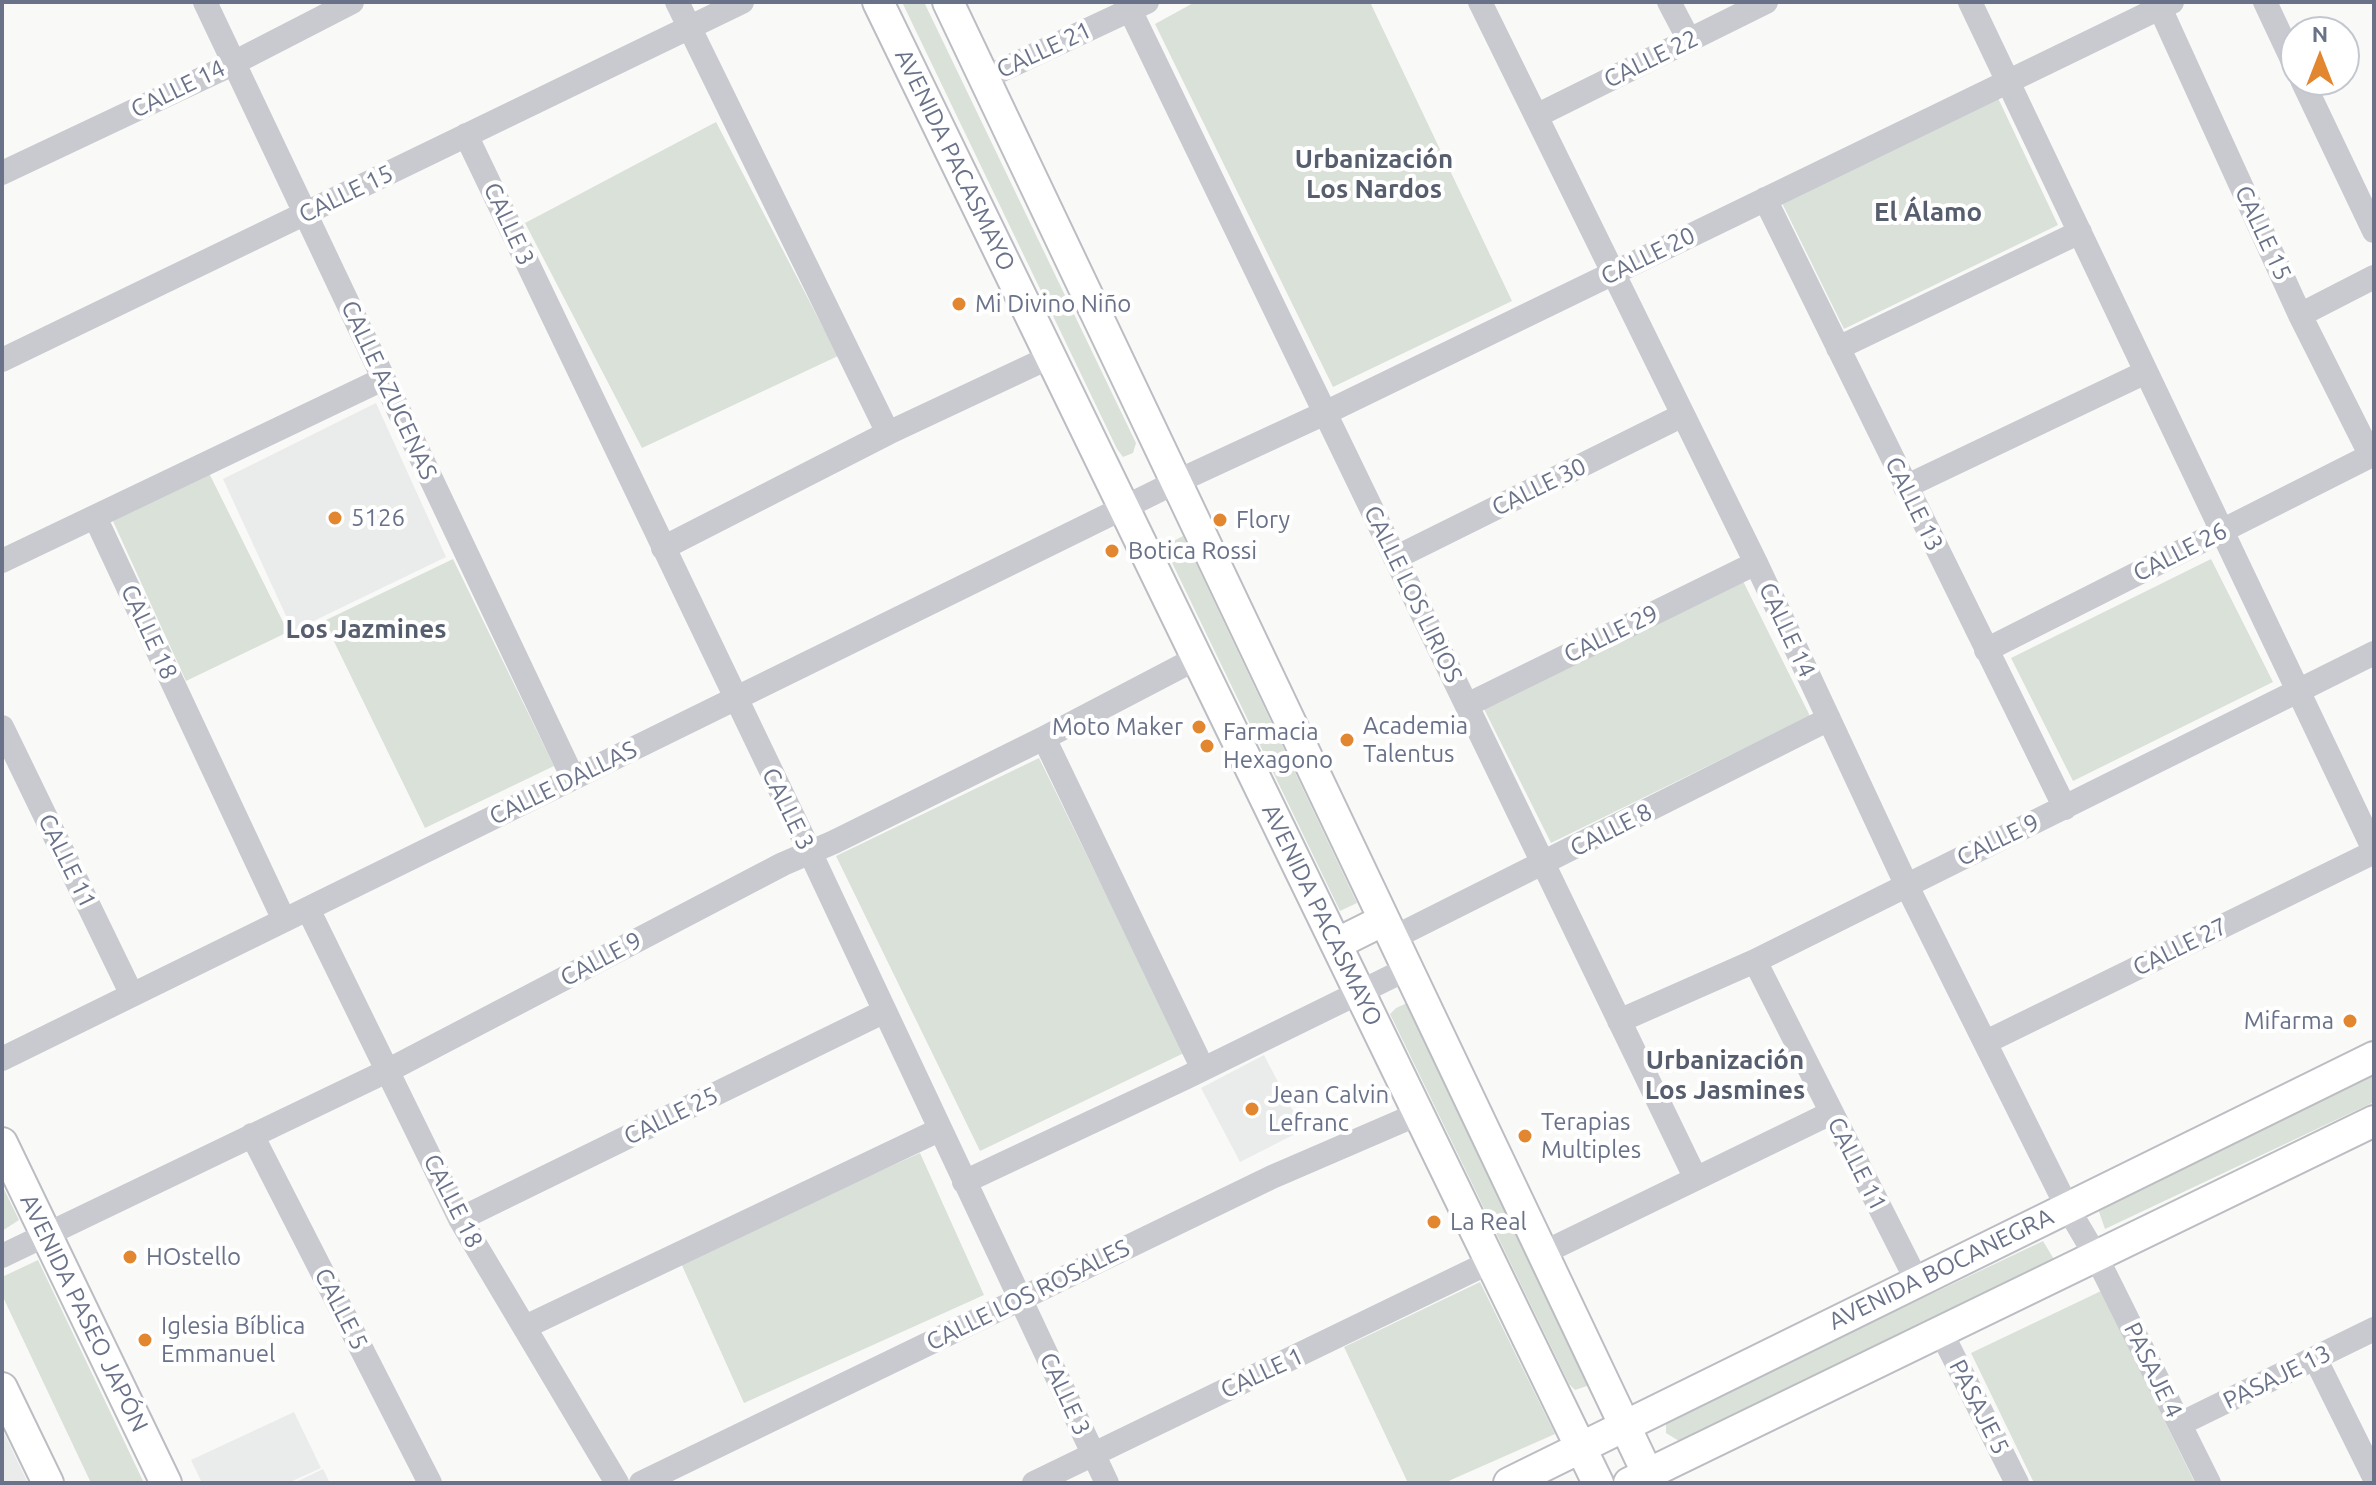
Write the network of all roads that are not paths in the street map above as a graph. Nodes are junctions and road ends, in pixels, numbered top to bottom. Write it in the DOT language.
graph roads {
  1 [pos="205,2"];
  2 [pos="352,2"];
  3 [pos="677,2"];
  4 [pos="742,2"];
  5 [pos="878,2"];
  6 [pos="948,2"];
  7 [pos="1480,2"];
  8 [pos="1669,2"];
  9 [pos="1766,2"];
  10 [pos="1970,2"];
  11 [pos="2265,2"];
  12 [pos="2166,5"];
  13 [pos="1138,6"];
  14 [pos="689,28"];
  15 [pos="2280,34"];
  16 [pos="1689,40"];
  17 [pos="234,62"];
  18 [pos="985,78"];
  19 [pos="2008,81"];
  20 [pos="2310,96"];
  21 [pos="1536,116"];
  22 [pos="466,135"];
  23 [pos="2,173"];
  24 [pos="1765,199"];
  25 [pos="305,213"];
  26 [pos="2374,231"];
  27 [pos="2080,232"];
  28 [pos="1613,273"];
  29 [pos="2374,277"];
  30 [pos="2300,315"];
  31 [pos="1838,348"];
  32 [pos="1050,357"];
  33 [pos="2,360"];
  34 [pos="2146,372"];
  35 [pos="383,379"];
  36 [pos="1325,413"];
  37 [pos="1683,415"];
  38 [pos="888,433"];
  39 [pos="2372,455"];
  40 [pos="1176,482"];
  41 [pos="1905,487"];
  42 [pos="1124,508"];
  43 [pos="95,517"];
  44 [pos="2222,530"];
  45 [pos="663,548"];
  46 [pos="1395,558"];
  47 [pos="2,561"];
  48 [pos="1756,563"];
  49 [pos="1986,650"];
  50 [pos="2374,653"];
  51 [pos="1197,658"];
  52 [pos="2300,692"];
  53 [pos="734,699"];
  54 [pos="1467,705"];
  55 [pos="1829,719"];
  56 [pos="2,727"];
  57 [pos="1044,738"];
  58 [pos="573,778"];
  59 [pos="2065,808"];
  60 [pos="2374,851"];
  61 [pos="810,852"];
  62 [pos="1543,863"];
  63 [pos="1906,884"];
  64 [pos="308,909"];
  65 [pos="284,920"];
  66 [pos="1389,929"];
  67 [pos="1336,944"];
  68 [pos="1755,961"];
  69 [pos="1407,969"];
  70 [pos="1360,993"];
  71 [pos="132,995"];
  72 [pos="883,1012"];
  73 [pos="1619,1021"];
  74 [pos="1986,1042"];
  75 [pos="2374,1057"];
  76 [pos="2,1059"];
  77 [pos="1203,1069"];
  78 [pos="389,1070"];
  79 [pos="1831,1113"];
  80 [pos="1418,1114"];
  81 [pos="2374,1121"];
  82 [pos="939,1130"];
  83 [pos="252,1135"];
  84 [pos="2,1143"];
  85 [pos="1695,1177"];
  86 [pos="964,1182"];
  87 [pos="2067,1207"];
  88 [pos="460,1219"];
  89 [pos="46,1234"];
  90 [pos="1543,1253"];
  91 [pos="2,1256"];
  92 [pos="2096,1256"];
  93 [pos="1490,1262"];
  94 [pos="1917,1281"];
  95 [pos="1019,1299"];
  96 [pos="525,1327"];
  97 [pos="2374,1329"];
  98 [pos="1941,1332"];
  99 [pos="2315,1358"];
  100 [pos="2,1388"];
  101 [pos="2180,1424"];
  102 [pos="1624,1425"];
  103 [pos="1581,1448"];
  104 [pos="1093,1454"];
  105 [pos="2374,1477"];
  106 [pos="1643,1480"];
  107 [pos="48,1483"];
  108 [pos="166,1483"];
  109 [pos="430,1483"];
  110 [pos="617,1483"];
  111 [pos="641,1483"];
  112 [pos="1034,1483"];
  113 [pos="1107,1483"];
  114 [pos="1509,1483"];
  115 [pos="1598,1483"];
  116 [pos="2017,1483"];
  117 [pos="2209,1483"];
  1 -- 17 [label="street, CALLE AZUCENAS"];
  2 -- 17 [label="street, CALLE 14"];
  3 -- 14 [label="street"];
  4 -- 14 [label="street, CALLE 15"];
  5 -- 32 [label="main road, AVENIDA PACASMAYO"];
  6 -- 18 [label="main road"];
  7 -- 21 [label="street, CALLE 14"];
  8 -- 16 [label="street"];
  9 -- 16 [label="street, CALLE 22"];
  10 -- 19 [label="street"];
  11 -- 15 [label="street"];
  12 -- 19 [label="street, CALLE 20"];
  12 -- 30 [label="street, CALLE 15"];
  13 -- 18 [label="street, CALLE 21"];
  13 -- 36 [label="street, CALLE LOS LIRIOS"];
  14 -- 22 [label="street, CALLE 15"];
  14 -- 38 [label="street"];
  16 -- 21 [label="street, CALLE 22"];
  17 -- 23 [label="street, CALLE 14"];
  17 -- 25 [label="street, CALLE AZUCENAS"];
  18 -- 40 [label="main road"];
  19 -- 24 [label="street, CALLE 20"];
  19 -- 27 [label="street"];
  20 -- 26 [label="street"];
  21 -- 28 [label="street, CALLE 14"];
  22 -- 25 [label="street, CALLE 15"];
  22 -- 45 [label="street, CALLE 3"];
  24 -- 28 [label="street, CALLE 20"];
  24 -- 31 [label="street, CALLE 13"];
  25 -- 33 [label="street, CALLE 15"];
  25 -- 35 [label="street, CALLE AZUCENAS"];
  27 -- 31 [label="street"];
  27 -- 34 [label="street"];
  28 -- 36 [label="street, CALLE 20"];
  28 -- 37 [label="street, CALLE 14"];
  29 -- 30 [label="street"];
  30 -- 39 [label="street, CALLE 15"];
  31 -- 41 [label="street, CALLE 13"];
  32 -- 38 [label="street"];
  32 -- 42 [label="main road, AVENIDA PACASMAYO"];
  34 -- 41 [label="street"];
  34 -- 44 [label="street"];
  35 -- 43 [label="street"];
  35 -- 58 [label="street, CALLE AZUCENAS"];
  36 -- 40 [label="street, CALLE 20"];
  36 -- 46 [label="street, CALLE LOS LIRIOS"];
  37 -- 46 [label="street, CALLE 30"];
  37 -- 48 [label="street, CALLE 14"];
  38 -- 45 [label="street"];
  39 -- 44 [label="street, CALLE 26"];
  40 -- 42 [label="street, CALLE 20"];
  40 -- 66 [label="main road"];
  41 -- 49 [label="street, CALLE 13"];
  42 -- 51 [label="main road, AVENIDA PACASMAYO"];
  42 -- 53 [label="street, CALLE DALLAS"];
  43 -- 47 [label="street"];
  43 -- 65 [label="street, CALLE 18"];
  44 -- 49 [label="street, CALLE 26"];
  44 -- 52 [label="street"];
  45 -- 53 [label="street, CALLE 3"];
  46 -- 54 [label="street, CALLE LOS LIRIOS"];
  48 -- 54 [label="street, CALLE 29"];
  48 -- 55 [label="street, CALLE 14"];
  49 -- 59 [label="street, CALLE 13"];
  50 -- 52 [label="street, CALLE 9"];
  51 -- 57 [label="street, CALLE 9"];
  51 -- 67 [label="main road, AVENIDA PACASMAYO"];
  52 -- 59 [label="street, CALLE 9"];
  52 -- 60 [label="street"];
  53 -- 58 [label="street, CALLE DALLAS"];
  53 -- 61 [label="street, CALLE 3"];
  54 -- 62 [label="street, CALLE LOS LIRIOS"];
  55 -- 62 [label="street, CALLE 8"];
  55 -- 63 [label="street, CALLE 14"];
  56 -- 71 [label="street, CALLE 11"];
  57 -- 61 [label="street, CALLE 9"];
  57 -- 77 [label="street"];
  58 -- 64 [label="street, CALLE DALLAS"];
  59 -- 63 [label="street, CALLE 9"];
  60 -- 74 [label="street, CALLE 27"];
  61 -- 72 [label="street, CALLE 3"];
  61 -- 78 [label="street, CALLE 9"];
  62 -- 66 [label="street, CALLE 8"];
  62 -- 73 [label="street, CALLE LOS LIRIOS"];
  63 -- 68 [label="street, CALLE 9"];
  63 -- 74 [label="street, CALLE 14"];
  64 -- 65 [label="street, CALLE DALLAS"];
  64 -- 78 [label="street, CALLE 18"];
  65 -- 71 [label="street, CALLE DALLAS"];
  66 -- 67 [label="main road"];
  66 -- 69 [label="main road"];
  67 -- 70 [label="main road, AVENIDA PACASMAYO"];
  68 -- 73 [label="street, CALLE 9"];
  68 -- 79 [label="street, CALLE 11"];
  69 -- 70 [label="street"];
  69 -- 90 [label="main road"];
  70 -- 77 [label="street"];
  70 -- 80 [label="main road, AVENIDA PACASMAYO"];
  71 -- 76 [label="street, CALLE DALLAS"];
  72 -- 82 [label="street, CALLE 3"];
  72 -- 88 [label="street, CALLE 25"];
  73 -- 85 [label="street, CALLE LOS LIRIOS"];
  74 -- 87 [label="street, CALLE 14"];
  75 -- 87 [label="main road, AVENIDA BOCANEGRA"];
  77 -- 86 [label="street"];
  78 -- 83 [label="street, CALLE 9"];
  78 -- 88 [label="street, CALLE 18"];
  79 -- 85 [label="street"];
  79 -- 94 [label="street, CALLE 11"];
  80 -- 93 [label="main road, AVENIDA PACASMAYO"];
  80 -- 95 [label="street, CALLE LOS ROSALES"];
  81 -- 92 [label="main road"];
  82 -- 86 [label="street, CALLE 3"];
  82 -- 96 [label="street"];
  83 -- 89 [label="street, CALLE 9"];
  83 -- 109 [label="street, CALLE 5"];
  84 -- 89 [label="main road, AVENIDA PASEO JAPÓN"];
  85 -- 90 [label="street"];
  86 -- 95 [label="street, CALLE 3"];
  87 -- 92 [label="street, CALLE 14"];
  87 -- 94 [label="main road, AVENIDA BOCANEGRA"];
  88 -- 96 [label="street, CALLE 18"];
  89 -- 91 [label="street, CALLE 9"];
  89 -- 108 [label="main road, AVENIDA PASEO JAPÓN"];
  90 -- 102 [label="main road"];
  92 -- 98 [label="main road"];
  92 -- 101 [label="street, PASAJE 4"];
  93 -- 103 [label="main road, AVENIDA PACASMAYO"];
  93 -- 104 [label="street, CALLE 1"];
  94 -- 102 [label="main road, AVENIDA BOCANEGRA"];
  95 -- 104 [label="street, CALLE 3"];
  95 -- 111 [label="street, CALLE LOS ROSALES"];
  96 -- 110 [label="street, CALLE 18"];
  97 -- 99 [label="street, PASAJE 13"];
  98 -- 106 [label="main road"];
  98 -- 116 [label="street, PASAJE 5"];
  99 -- 101 [label="street, PASAJE 13"];
  99 -- 105 [label="street"];
  100 -- 107 [label="main road"];
  101 -- 117 [label="street, PASAJE 4"];
  102 -- 103 [label="main road, AVENIDA BOCANEGRA"];
  102 -- 106 [label="main road"];
  103 -- 114 [label="main road, AVENIDA BOCANEGRA"];
  103 -- 115 [label="main road, AVENIDA PACASMAYO"];
  104 -- 112 [label="street, CALLE 1"];
  104 -- 113 [label="street, CALLE 3"];
}
